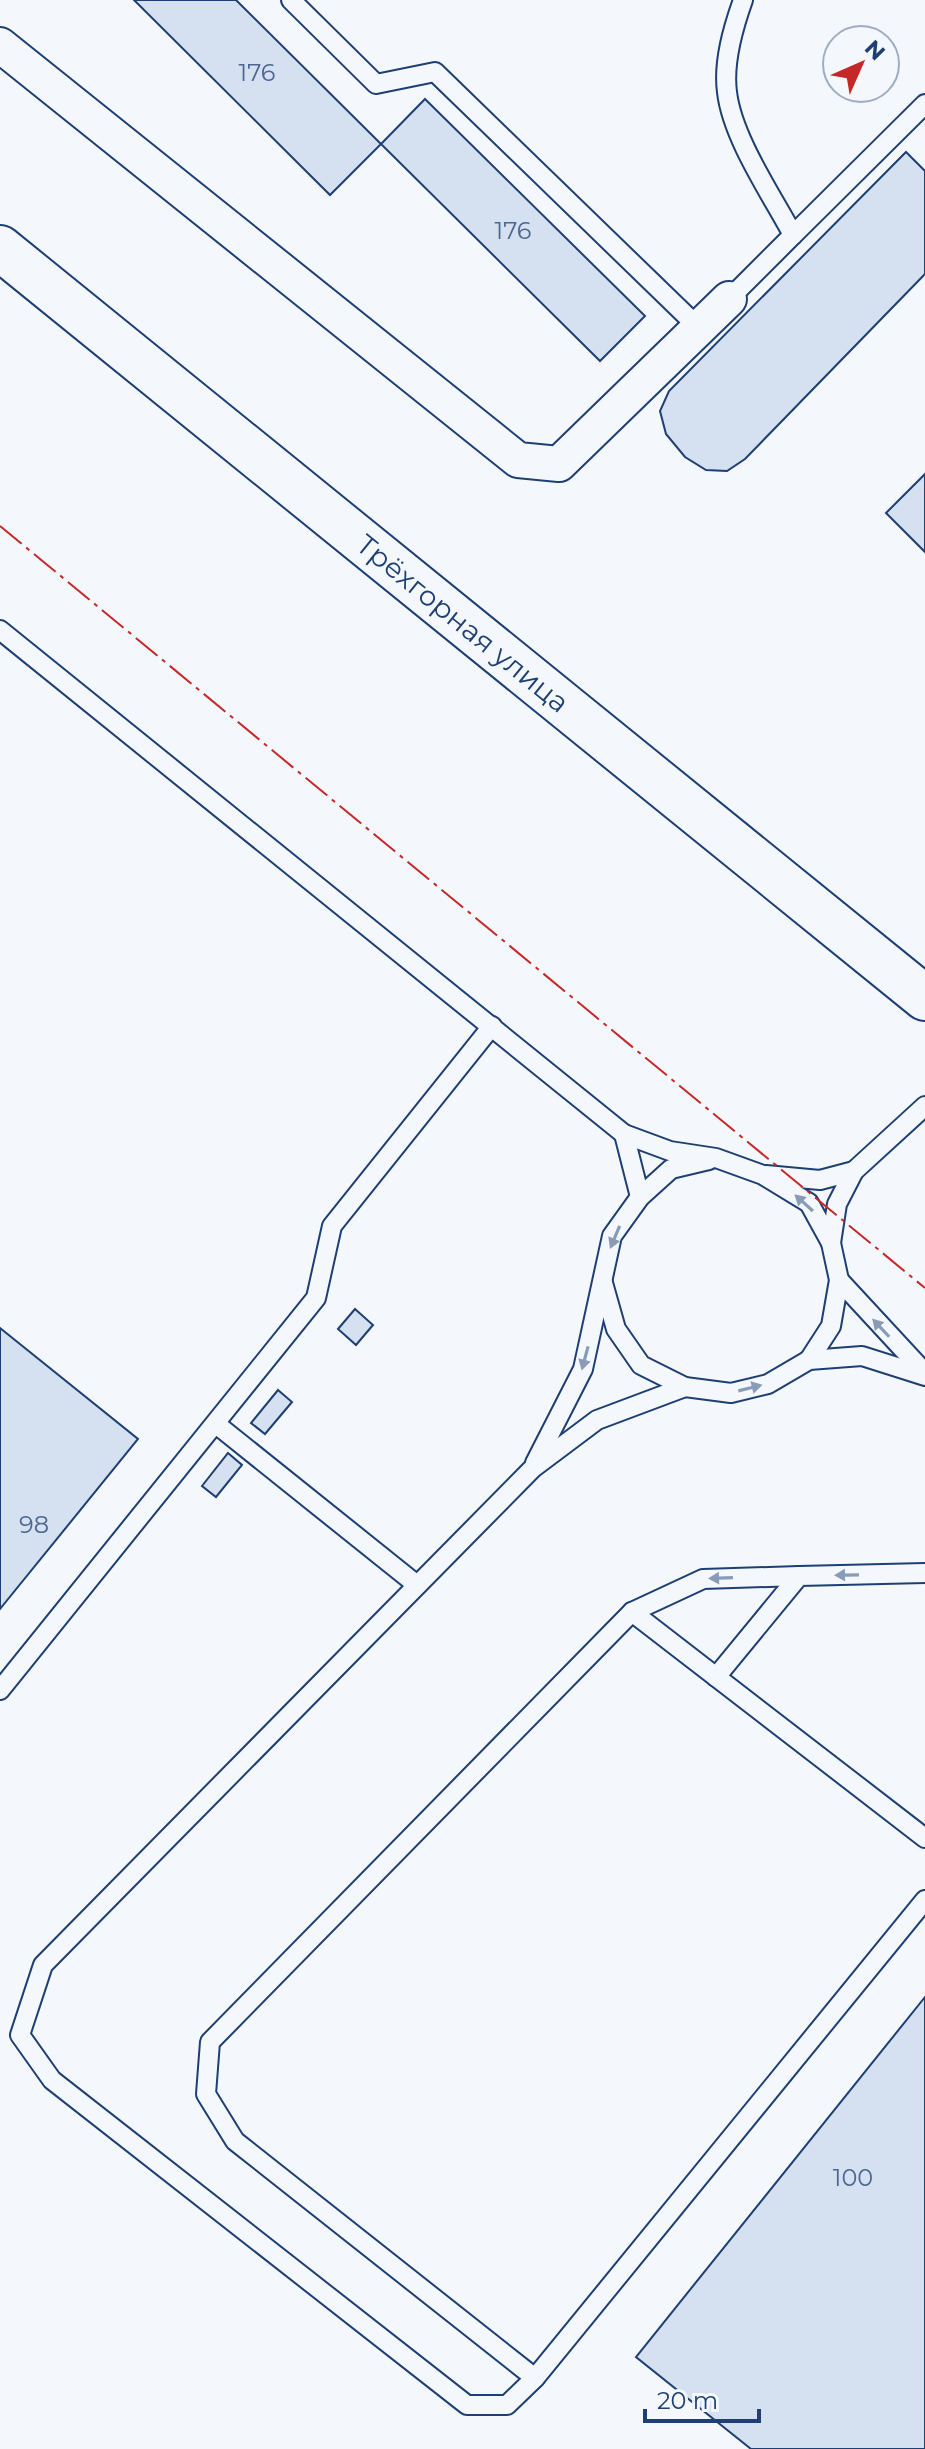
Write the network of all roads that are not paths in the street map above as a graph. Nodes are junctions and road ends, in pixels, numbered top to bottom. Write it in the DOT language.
graph roads {
  1 [pos="291,0"];
  2 [pos="743,0"];
  3 [pos="0,45"];
  4 [pos="925,104"];
  5 [pos="793,235"];
  6 [pos="0,248"];
  7 [pos="729,299"];
  8 [pos="698,327"];
  9 [pos="0,630"];
  10 [pos="925,998"];
  11 [pos="492,1026"];
  12 [pos="925,1106"];
  13 [pos="624,1134"];
  14 [pos="716,1158"];
  15 [pos="854,1171"];
  16 [pos="763,1175"];
  17 [pos="640,1197"];
  18 [pos="831,1243"];
  19 [pos="839,1280"];
  20 [pos="603,1283"];
  21 [pos="809,1360"];
  22 [pos="925,1375"];
  23 [pos="685,1387"];
  24 [pos="216,1424"];
  25 [pos="533,1468"];
  26 [pos="925,1573"];
  27 [pos="799,1576"];
  28 [pos="417,1585"];
  29 [pos="632,1612"];
  30 [pos="716,1677"];
  31 [pos="0,1690"];
  32 [pos="925,1838"];
  33 [pos="925,1900"];
  34 [pos="535,2378"];
  1 -- 8 [label="lane"];
  2 -- 5 [label="lane"];
  3 -- 8 [label="street"];
  4 -- 5 [label="lane"];
  5 -- 7 [label="lane"];
  6 -- 10 [label="highway, Трёхгорная улица"];
  7 -- 8 [label="street"];
  9 -- 11 [label="lane"];
  11 -- 13 [label="lane"];
  11 -- 24 [label="lane"];
  12 -- 15 [label="lane"];
  13 -- 14 [label="lane"];
  13 -- 17 [label="lane"];
  14 -- 16 [label="lane"];
  14 -- 17 [label="lane"];
  15 -- 16 [label="lane"];
  15 -- 18 [label="lane"];
  18 -- 16 [label="lane, one-way"];
  17 -- 20 [label="lane, one-way"];
  18 -- 19 [label="lane"];
  19 -- 21 [label="lane"];
  22 -- 19 [label="lane, one-way"];
  20 -- 23 [label="lane"];
  20 -- 25 [label="lane, one-way"];
  21 -- 22 [label="lane"];
  23 -- 21 [label="lane, one-way"];
  23 -- 25 [label="lane"];
  24 -- 28 [label="lane"];
  24 -- 31 [label="lane"];
  25 -- 28 [label="lane"];
  26 -- 27 [label="lane, one-way"];
  27 -- 29 [label="lane, one-way"];
  27 -- 30 [label="lane"];
  28 -- 34 [label="lane"];
  29 -- 30 [label="lane"];
  29 -- 34 [label="lane"];
  30 -- 32 [label="lane"];
  33 -- 34 [label="lane"];
}
